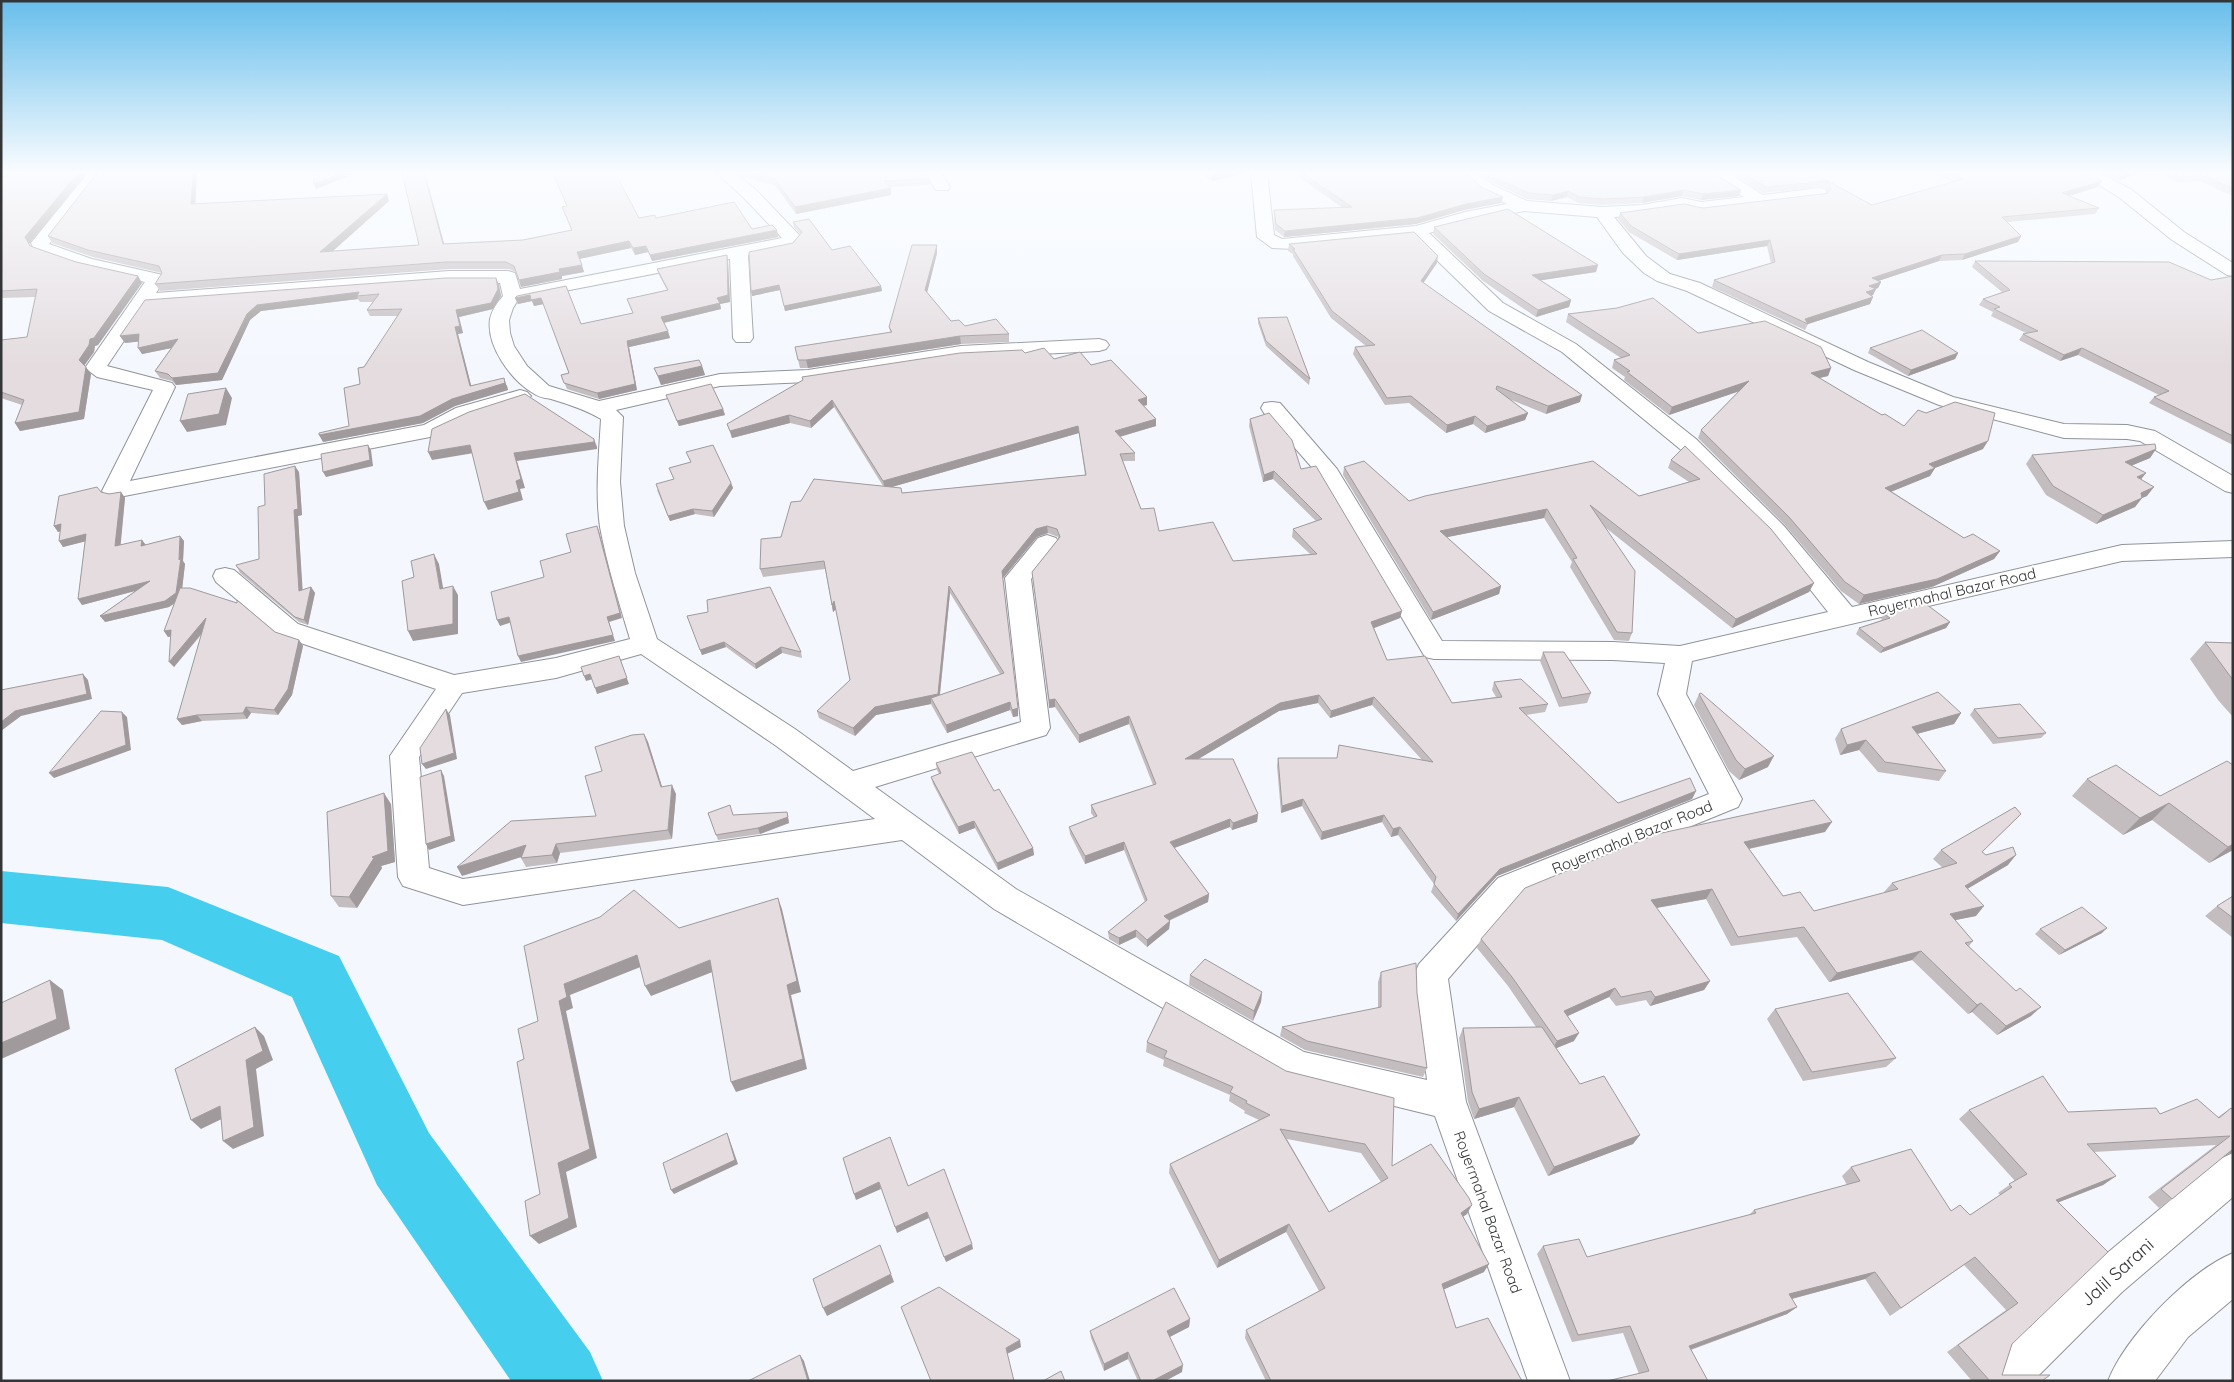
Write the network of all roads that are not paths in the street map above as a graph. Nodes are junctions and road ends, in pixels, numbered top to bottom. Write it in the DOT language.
graph roads {
  1 [pos="44,237"];
  2 [pos="792,237"];
  3 [pos="1267,237"];
  4 [pos="1348,237"];
  5 [pos="1424,237"];
  6 [pos="1619,237"];
  7 [pos="2180,237"];
  8 [pos="739,252"];
  9 [pos="2233,271"];
  10 [pos="512,296"];
  11 [pos="142,300"];
  12 [pos="744,338"];
  13 [pos="1099,345"];
  14 [pos="541,389"];
  15 [pos="598,408"];
  16 [pos="1272,408"];
  17 [pos="2233,486"];
  18 [pos="1047,543"];
  19 [pos="2233,549"];
  20 [pos="225,576"];
  21 [pos="1846,617"];
  22 [pos="645,644"];
  23 [pos="1680,655"];
  24 [pos="453,685"];
  25 [pos="848,784"];
  26 [pos="907,827"];
  27 [pos="1448,1102"];
  28 [pos="2233,1172"];
  29 [pos="2233,1273"];
  30 [pos="1549,1381"];
  31 [pos="2012,1381"];
  32 [pos="2129,1381"];
  1 -- 11 [label="street"];
  2 -- 8 [label="street"];
  3 -- 4 [label="street"];
  5 -- 21 [label="street"];
  6 -- 17 [label="street"];
  7 -- 9 [label="street"];
  8 -- 10 [label="street"];
  8 -- 12 [label="street"];
  10 -- 11 [label="street"];
  10 -- 14 [label="street"];
  11 -- 14 [label="street"];
  13 -- 15 [label="street"];
  14 -- 15 [label="street"];
  15 -- 22 [label="street"];
  16 -- 23 [label="street"];
  18 -- 25 [label="street"];
  19 -- 21 [label="street, Royermahal Bazar Road"];
  20 -- 24 [label="street"];
  21 -- 23 [label="street, Royermahal Bazar Road"];
  22 -- 24 [label="street"];
  22 -- 25 [label="street"];
  23 -- 27 [label="street, Royermahal Bazar Road"];
  24 -- 26 [label="street"];
  25 -- 26 [label="street"];
  26 -- 27 [label="street"];
  27 -- 30 [label="street, Royermahal Bazar Road"];
  28 -- 31 [label="street, Jalil Sarani"];
  29 -- 32 [label="street"];
}
